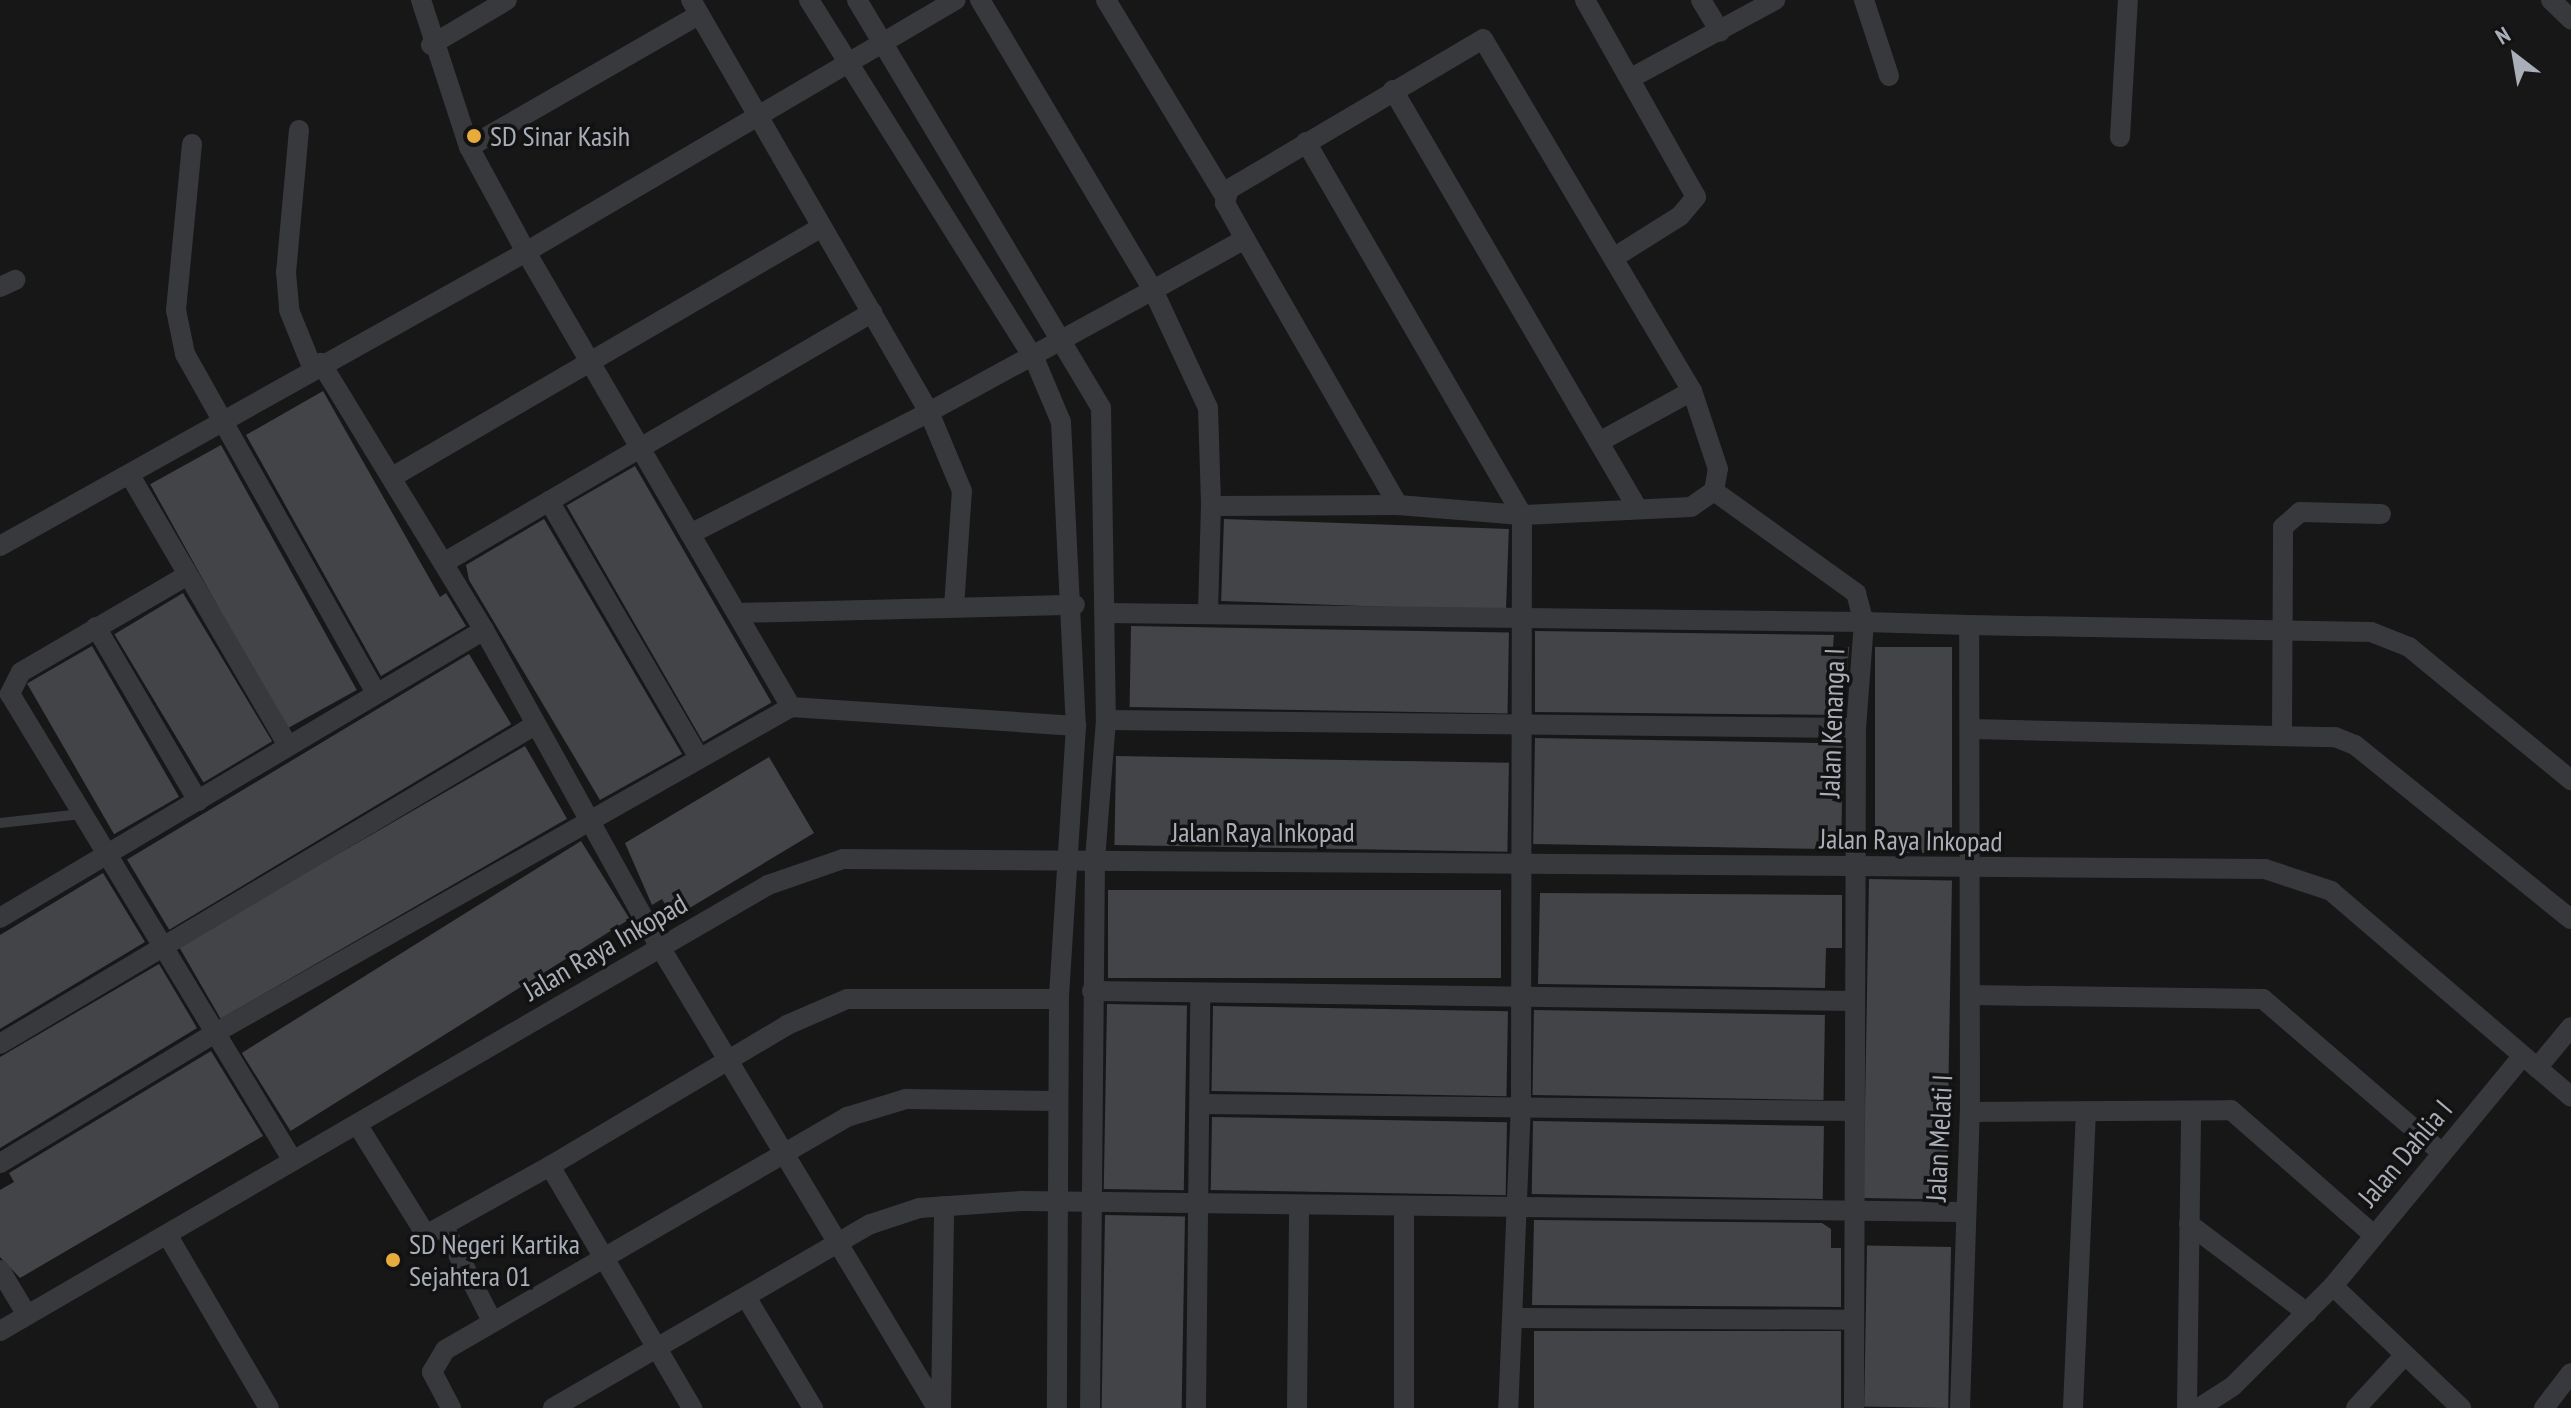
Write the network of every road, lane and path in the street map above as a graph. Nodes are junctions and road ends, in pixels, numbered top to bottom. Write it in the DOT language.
graph roads {
  1 [pos="421,0"];
  2 [pos="507,0"];
  3 [pos="809,0"];
  4 [pos="857,0"];
  5 [pos="956,0"];
  6 [pos="980,0"];
  7 [pos="1106,0"];
  8 [pos="1585,0"];
  9 [pos="1701,0"];
  10 [pos="1775,0"];
  11 [pos="1864,0"];
  12 [pos="2128,0"];
  13 [pos="2551,0"];
  14 [pos="695,7"];
  15 [pos="2571,19"];
  16 [pos="1720,32"];
  17 [pos="431,45"];
  18 [pos="885,46"];
  19 [pos="848,65"];
  20 [pos="1889,76"];
  21 [pos="1631,78"];
  22 [pos="1393,90"];
  23 [pos="760,118"];
  24 [pos="299,130"];
  25 [pos="2120,137"];
  26 [pos="1306,142"];
  27 [pos="192,144"];
  28 [pos="469,147"];
  29 [pos="1224,195"];
  30 [pos="822,227"];
  31 [pos="1245,239"];
  32 [pos="526,252"];
  33 [pos="1615,257"];
  34 [pos="1153,290"];
  35 [pos="872,312"];
  36 [pos="1065,339"];
  37 [pos="589,356"];
  38 [pos="1034,358"];
  39 [pos="317,365"];
  40 [pos="1692,391"];
  41 [pos="929,412"];
  42 [pos="218,424"];
  43 [pos="1599,442"];
  44 [pos="639,447"];
  45 [pos="394,476"];
  46 [pos="131,477"];
  47 [pos="1714,491"];
  48 [pos="549,501"];
  49 [pos="1398,505"];
  50 [pos="1211,506"];
  51 [pos="1637,507"];
  52 [pos="2381,514"];
  53 [pos="1522,515"];
  54 [pos="690,534"];
  55 [pos="0,546"];
  56 [pos="445,562"];
  57 [pos="186,576"];
  58 [pos="1075,605"];
  59 [pos="954,607"];
  60 [pos="1208,612"];
  61 [pos="737,613"];
  62 [pos="1106,613"];
  63 [pos="1521,614"];
  64 [pos="1864,622"];
  65 [pos="1969,625"];
  66 [pos="96,627"];
  67 [pos="2281,627"];
  68 [pos="484,630"];
  69 [pos="376,693"];
  70 [pos="5,694"];
  71 [pos="791,707"];
  72 [pos="1106,720"];
  73 [pos="535,725"];
  74 [pos="1076,726"];
  75 [pos="1518,726"];
  76 [pos="1856,728"];
  77 [pos="1971,729"];
  78 [pos="2282,734"];
  79 [pos="288,746"];
  80 [pos="698,756"];
  81 [pos="2571,780"];
  82 [pos="198,801"];
  83 [pos="82,814"];
  84 [pos="590,819"];
  85 [pos="0,823"];
  86 [pos="108,857"];
  87 [pos="1064,858"];
  88 [pos="1095,859"];
  89 [pos="1517,860"];
  90 [pos="1859,867"];
  91 [pos="1971,870"];
  92 [pos="0,918"];
  93 [pos="2571,919"];
  94 [pos="660,947"];
  95 [pos="164,948"];
  96 [pos="1092,991"];
  97 [pos="1200,995"];
  98 [pos="1971,995"];
  99 [pos="1059,999"];
  100 [pos="1521,999"];
  101 [pos="1855,1001"];
  102 [pos="2571,1027"];
  103 [pos="215,1033"];
  104 [pos="0,1044"];
  105 [pos="731,1060"];
  106 [pos="2530,1062"];
  107 [pos="2571,1097"];
  108 [pos="1058,1101"];
  109 [pos="1201,1104"];
  110 [pos="1521,1104"];
  111 [pos="1856,1111"];
  112 [pos="2191,1111"];
  113 [pos="1970,1112"];
  114 [pos="2086,1112"];
  115 [pos="357,1124"];
  116 [pos="2441,1152"];
  117 [pos="786,1153"];
  118 [pos="293,1161"];
  119 [pos="0,1163"];
  120 [pos="550,1166"];
  121 [pos="1059,1202"];
  122 [pos="1089,1204"];
  123 [pos="944,1206"];
  124 [pos="1201,1206"];
  125 [pos="1299,1209"];
  126 [pos="1404,1210"];
  127 [pos="1519,1211"];
  128 [pos="1963,1212"];
  129 [pos="1858,1214"];
  130 [pos="2189,1224"];
  131 [pos="445,1229"];
  132 [pos="2374,1235"];
  133 [pos="168,1236"];
  134 [pos="840,1245"];
  135 [pos="602,1257"];
  136 [pos="0,1270"];
  137 [pos="2333,1286"];
  138 [pos="746,1297"];
  139 [pos="2307,1313"];
  140 [pos="27,1315"];
  141 [pos="1517,1318"];
  142 [pos="1852,1320"];
  143 [pos="492,1321"];
  144 [pos="0,1331"];
  145 [pos="658,1348"];
  146 [pos="2404,1356"];
  147 [pos="2571,1373"];
  148 [pos="576,1402"];
  149 [pos="269,1408"];
  150 [pos="451,1408"];
  151 [pos="553,1408"];
  152 [pos="692,1408"];
  153 [pos="813,1408"];
  154 [pos="939,1408"];
  155 [pos="1057,1408"];
  156 [pos="1090,1408"];
  157 [pos="1196,1408"];
  158 [pos="1297,1408"];
  159 [pos="1404,1408"];
  160 [pos="1508,1408"];
  161 [pos="1854,1408"];
  162 [pos="1960,1408"];
  163 [pos="2073,1408"];
  164 [pos="2187,1408"];
  165 [pos="2199,1408"];
  166 [pos="2356,1408"];
  167 [pos="2461,1408"];
  168 [pos="2544,1408"];
  1 -- 17 [label="street"];
  2 -- 17 [label="street"];
  3 -- 19 [label="street"];
  4 -- 18 [label="street"];
  5 -- 18 [label="street"];
  6 -- 34 [label="street"];
  7 -- 29 [label="street"];
  8 -- 21 [label="street"];
  9 -- 16 [label="street"];
  10 -- 16 [label="street"];
  11 -- 20 [label="street"];
  12 -- 25 [label="street"];
  13 -- 15 [label="street"];
  14 -- 23 [label="street"];
  14 -- 28 [label="street"];
  16 -- 21 [label="street"];
  17 -- 28 [label="street"];
  18 -- 19 [label="street"];
  18 -- 36 [label="street"];
  19 -- 23 [label="street"];
  19 -- 38 [label="street"];
  21 -- 33 [label="street"];
  22 -- 26 [label="street"];
  22 -- 33 [label="street"];
  22 -- 43 [label="street"];
  23 -- 30 [label="street"];
  23 -- 32 [label="street"];
  24 -- 39 [label="street"];
  26 -- 29 [label="street"];
  26 -- 53 [label="street"];
  27 -- 42 [label="street"];
  28 -- 32 [label="street"];
  29 -- 31 [label="street"];
  30 -- 35 [label="street"];
  30 -- 37 [label="street"];
  31 -- 34 [label="street"];
  31 -- 49 [label="street"];
  32 -- 37 [label="street"];
  32 -- 39 [label="street"];
  33 -- 40 [label="street"];
  34 -- 36 [label="street"];
  34 -- 50 [label="street"];
  35 -- 41 [label="street"];
  35 -- 44 [label="street"];
  36 -- 38 [label="street"];
  36 -- 62 [label="street"];
  37 -- 44 [label="street"];
  37 -- 45 [label="street"];
  38 -- 41 [label="street"];
  38 -- 58 [label="street"];
  39 -- 42 [label="street"];
  39 -- 45 [label="street"];
  40 -- 43 [label="street"];
  40 -- 47 [label="street"];
  41 -- 54 [label="street"];
  41 -- 59 [label="street"];
  42 -- 46 [label="street"];
  42 -- 69 [label="street"];
  43 -- 51 [label="street"];
  44 -- 48 [label="street"];
  44 -- 54 [label="street"];
  45 -- 56 [label="street"];
  46 -- 55 [label="street"];
  46 -- 57 [label="street"];
  47 -- 51 [label="street"];
  47 -- 64 [label="street"];
  48 -- 56 [label="street"];
  48 -- 80 [label="street"];
  49 -- 50 [label="street"];
  49 -- 53 [label="street"];
  50 -- 60 [label="street"];
  51 -- 53 [label="street"];
  52 -- 67 [label="street"];
  53 -- 63 [label="street"];
  54 -- 61 [label="street"];
  56 -- 68 [label="street"];
  57 -- 66 [label="street"];
  57 -- 79 [label="street"];
  58 -- 59 [label="street"];
  58 -- 74 [label="street"];
  59 -- 61 [label="street"];
  60 -- 62 [label="street, Jalan Kenanga I"];
  60 -- 63 [label="street, Jalan Kenanga I"];
  61 -- 71 [label="street"];
  62 -- 72 [label="street"];
  63 -- 64 [label="street, Jalan Kenanga I"];
  63 -- 75 [label="street"];
  64 -- 65 [label="street"];
  64 -- 76 [label="street, Jalan Kenanga I"];
  65 -- 67 [label="street"];
  65 -- 77 [label="street, Jalan Melati I"];
  66 -- 70 [label="street"];
  66 -- 82 [label="street"];
  67 -- 78 [label="street"];
  67 -- 81 [label="street"];
  68 -- 69 [label="street"];
  68 -- 73 [label="street"];
  69 -- 79 [label="street"];
  70 -- 83 [label="street"];
  71 -- 74 [label="street"];
  71 -- 80 [label="street"];
  72 -- 75 [label="street"];
  72 -- 88 [label="street"];
  73 -- 84 [label="street"];
  73 -- 95 [label="street"];
  74 -- 87 [label="street"];
  75 -- 76 [label="street"];
  75 -- 89 [label="street"];
  76 -- 90 [label="street, Jalan Kenanga I"];
  77 -- 78 [label="street"];
  77 -- 91 [label="street, Jalan Melati I"];
  78 -- 93 [label="street"];
  79 -- 82 [label="street"];
  80 -- 84 [label="street"];
  82 -- 86 [label="street"];
  83 -- 85 [label="lane"];
  83 -- 86 [label="street"];
  84 -- 94 [label="street"];
  84 -- 103 [label="street"];
  86 -- 92 [label="street"];
  86 -- 95 [label="street"];
  87 -- 88 [label="street, Jalan Raya Inkopad"];
  87 -- 94 [label="street, Jalan Raya Inkopad"];
  87 -- 99 [label="street"];
  88 -- 89 [label="street, Jalan Raya Inkopad"];
  88 -- 96 [label="street"];
  89 -- 90 [label="street, Jalan Raya Inkopad"];
  89 -- 100 [label="street"];
  90 -- 91 [label="street, Jalan Raya Inkopad"];
  90 -- 101 [label="street, Jalan Kenanga I"];
  91 -- 98 [label="street, Jalan Melati I"];
  91 -- 106 [label="street, Jalan Raya Inkopad"];
  94 -- 105 [label="street"];
  94 -- 115 [label="street, Jalan Raya Inkopad"];
  95 -- 103 [label="street"];
  95 -- 104 [label="street"];
  96 -- 97 [label="street"];
  96 -- 122 [label="street"];
  97 -- 100 [label="street"];
  97 -- 109 [label="street"];
  98 -- 113 [label="street, Jalan Melati I"];
  98 -- 116 [label="street"];
  99 -- 105 [label="street"];
  99 -- 108 [label="street"];
  100 -- 101 [label="street"];
  100 -- 110 [label="street"];
  101 -- 111 [label="street, Jalan Kenanga I"];
  102 -- 106 [label="street, Jalan Dahlia I"];
  103 -- 118 [label="street"];
  103 -- 119 [label="street"];
  105 -- 117 [label="street"];
  105 -- 120 [label="street"];
  106 -- 107 [label="street, Jalan Raya Inkopad"];
  106 -- 116 [label="street, Jalan Dahlia I"];
  108 -- 117 [label="street"];
  108 -- 121 [label="street"];
  109 -- 110 [label="street"];
  109 -- 124 [label="street"];
  110 -- 111 [label="street"];
  110 -- 127 [label="street"];
  111 -- 129 [label="street, Jalan Kenanga I"];
  112 -- 114 [label="street"];
  112 -- 130 [label="street"];
  112 -- 132 [label="street"];
  113 -- 114 [label="street"];
  113 -- 128 [label="street, Jalan Melati I"];
  114 -- 163 [label="street"];
  115 -- 118 [label="street, Jalan Raya Inkopad"];
  115 -- 131 [label="street"];
  116 -- 132 [label="street, Jalan Dahlia I"];
  117 -- 134 [label="street"];
  117 -- 135 [label="street"];
  118 -- 133 [label="street, Jalan Raya Inkopad"];
  120 -- 131 [label="street"];
  120 -- 135 [label="street"];
  121 -- 122 [label="street"];
  121 -- 123 [label="street"];
  121 -- 155 [label="street"];
  122 -- 124 [label="street"];
  122 -- 156 [label="street"];
  123 -- 134 [label="street"];
  123 -- 154 [label="street"];
  124 -- 125 [label="street"];
  124 -- 157 [label="street"];
  125 -- 126 [label="street"];
  125 -- 158 [label="street"];
  126 -- 127 [label="street"];
  126 -- 159 [label="street"];
  127 -- 129 [label="street"];
  127 -- 141 [label="street"];
  128 -- 129 [label="street"];
  128 -- 162 [label="street, Jalan Melati I"];
  129 -- 142 [label="street, Jalan Kenanga I"];
  130 -- 139 [label="street"];
  130 -- 164 [label="street"];
  131 -- 143 [label="street"];
  132 -- 137 [label="street, Jalan Dahlia I"];
  133 -- 140 [label="street, Jalan Raya Inkopad"];
  133 -- 149 [label="street"];
  134 -- 138 [label="street"];
  134 -- 154 [label="street"];
  135 -- 143 [label="street"];
  135 -- 145 [label="street"];
  136 -- 140 [label="street"];
  137 -- 139 [label="street"];
  137 -- 146 [label="street"];
  138 -- 145 [label="street"];
  138 -- 153 [label="street"];
  139 -- 165 [label="street"];
  140 -- 144 [label="street, Jalan Raya Inkopad"];
  141 -- 142 [label="street"];
  141 -- 160 [label="street"];
  142 -- 161 [label="street, Jalan Kenanga I"];
  143 -- 150 [label="street"];
  145 -- 148 [label="street"];
  145 -- 152 [label="street"];
  146 -- 166 [label="street"];
  146 -- 167 [label="street"];
  147 -- 168 [label="street"];
  148 -- 151 [label="street"];
}
